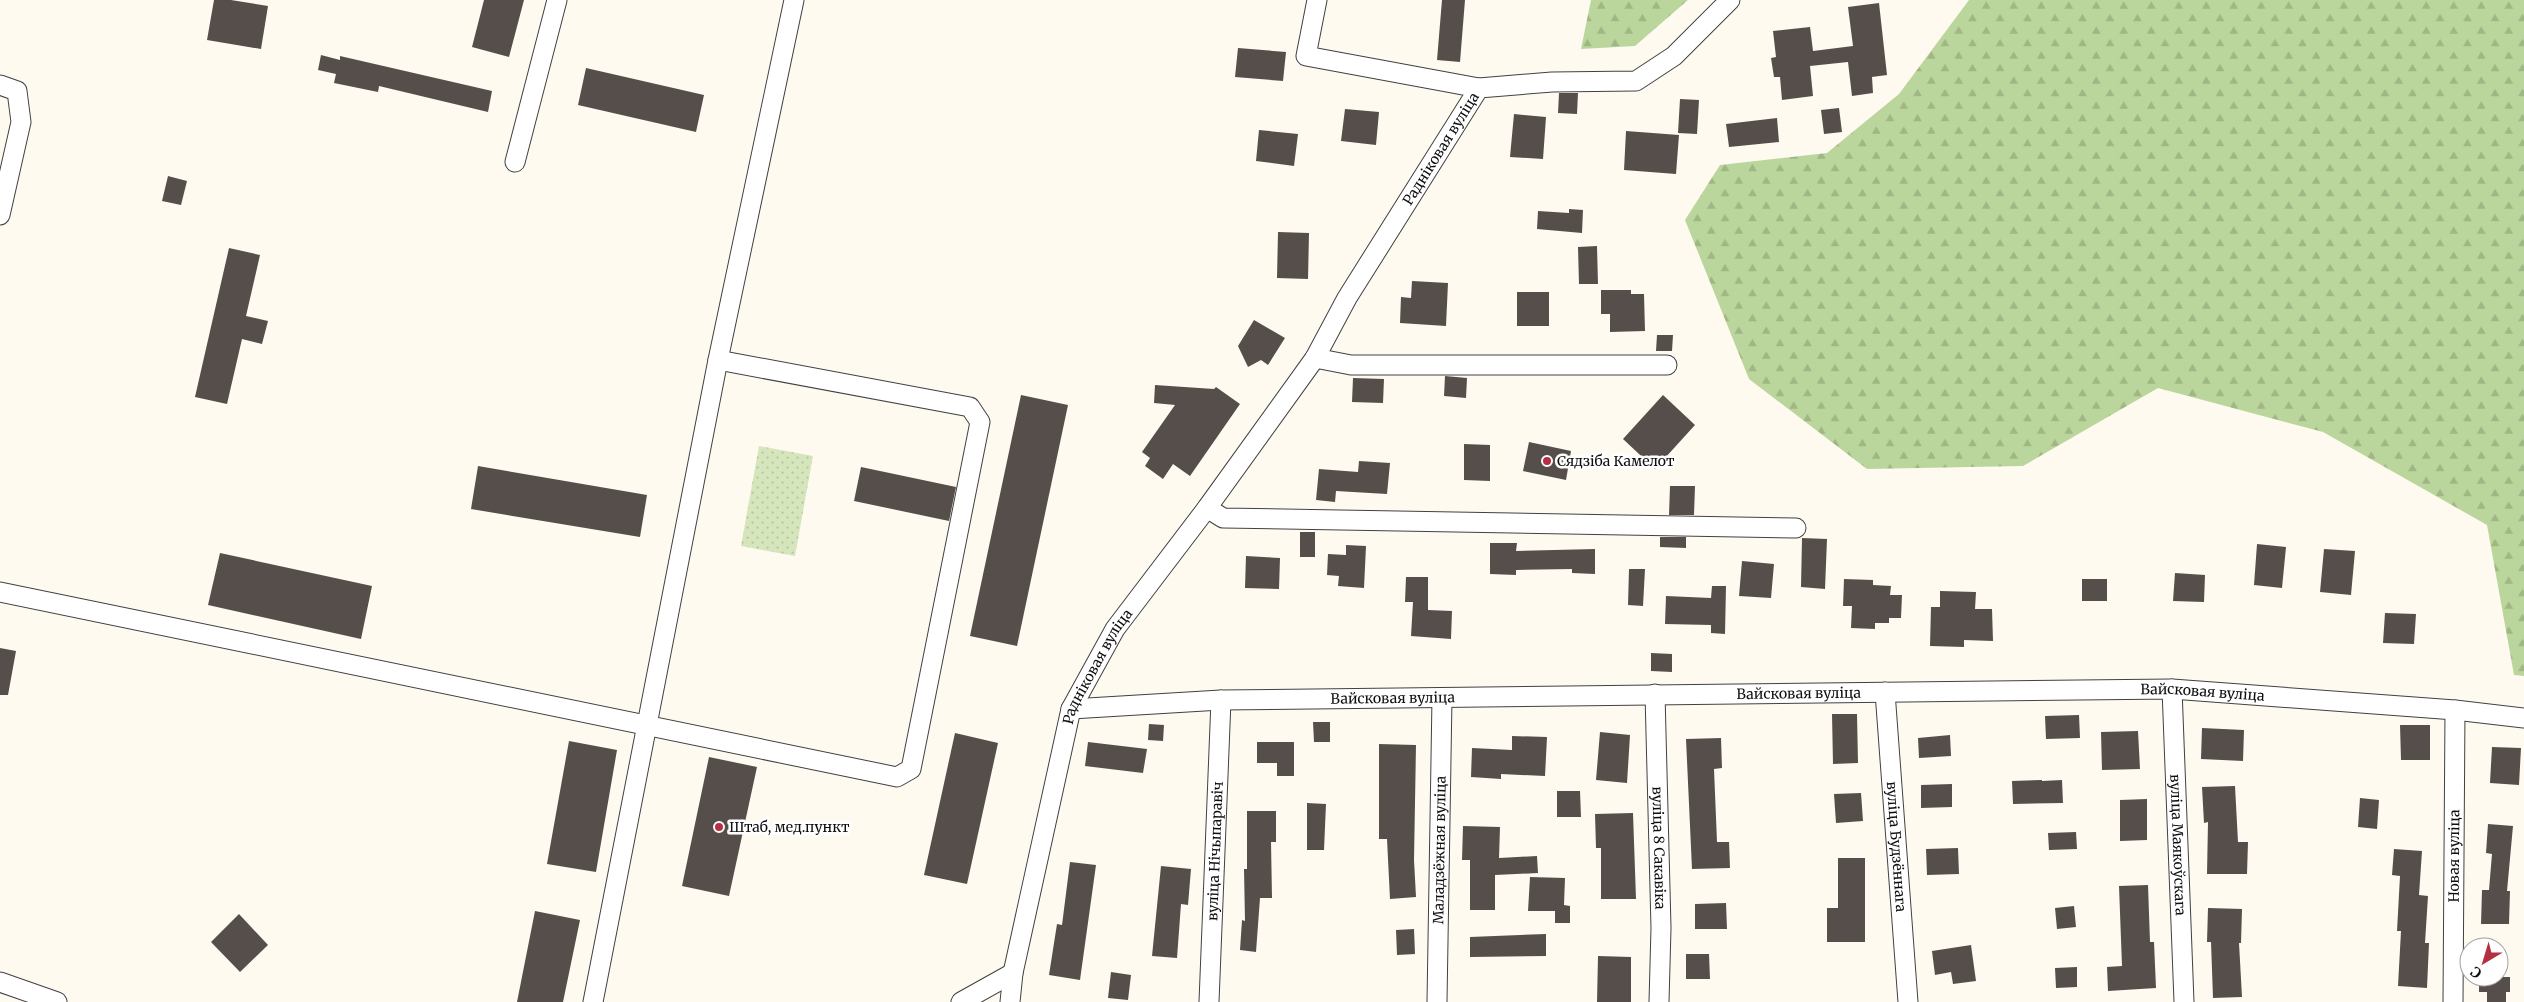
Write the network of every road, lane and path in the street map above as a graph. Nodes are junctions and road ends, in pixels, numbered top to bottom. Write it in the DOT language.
graph roads {
  1 [pos="557,0"];
  2 [pos="794,0"];
  3 [pos="1317,0"];
  4 [pos="1730,0"];
  5 [pos="0,85"];
  6 [pos="1478,88"];
  7 [pos="516,162"];
  8 [pos="0,215"];
  9 [pos="1314,358"];
  10 [pos="718,360"];
  11 [pos="1667,365"];
  12 [pos="1207,508"];
  13 [pos="1796,528"];
  14 [pos="0,592"];
  15 [pos="2172,689"];
  16 [pos="1885,692"];
  17 [pos="1656,694"];
  18 [pos="1442,698"];
  19 [pos="1221,700"];
  20 [pos="1071,709"];
  21 [pos="2454,710"];
  22 [pos="2524,718"];
  23 [pos="646,727"];
  24 [pos="1013,973"];
  25 [pos="0,982"];
  26 [pos="57,1002"];
  27 [pos="593,1002"];
  28 [pos="961,1002"];
  29 [pos="1010,1002"];
  30 [pos="1210,1002"];
  31 [pos="1437,1002"];
  32 [pos="1659,1002"];
  33 [pos="1908,1002"];
  34 [pos="2184,1002"];
  35 [pos="2453,1002"];
  1 -- 7 [label="street"];
  2 -- 10 [label="street"];
  3 -- 6 [label="street"];
  4 -- 6 [label="street, Радніковая вуліца"];
  5 -- 8 [label="street"];
  6 -- 9 [label="street, Радніковая вуліца"];
  9 -- 11 [label="street"];
  9 -- 12 [label="street, Радніковая вуліца"];
  10 -- 23 [label="street"];
  10 -- 23 [label="street"];
  12 -- 13 [label="street"];
  12 -- 20 [label="street, Радніковая вуліца"];
  14 -- 23 [label="street"];
  15 -- 16 [label="street, Вайсковая вуліца"];
  15 -- 21 [label="street, Вайсковая вуліца"];
  15 -- 34 [label="street, вуліца Маякоўскага"];
  16 -- 17 [label="street, Вайсковая вуліца"];
  16 -- 33 [label="street, вуліца Будзённага"];
  17 -- 18 [label="street, Вайсковая вуліца"];
  17 -- 32 [label="street, вуліца 8 Сакавіка"];
  18 -- 19 [label="street, Вайсковая вуліца"];
  18 -- 31 [label="street, Маладзёжная вуліца"];
  19 -- 20 [label="street, Вайсковая вуліца"];
  19 -- 30 [label="street, вуліца Нічыпаравіч"];
  20 -- 24 [label="street, Радніковая вуліца"];
  21 -- 22 [label="street, Вайсковая вуліца"];
  21 -- 35 [label="street, Новая вуліца"];
  23 -- 27 [label="street"];
  24 -- 28 [label="street"];
  24 -- 29 [label="street, Радніковая вуліца"];
  25 -- 26 [label="street"];
}
